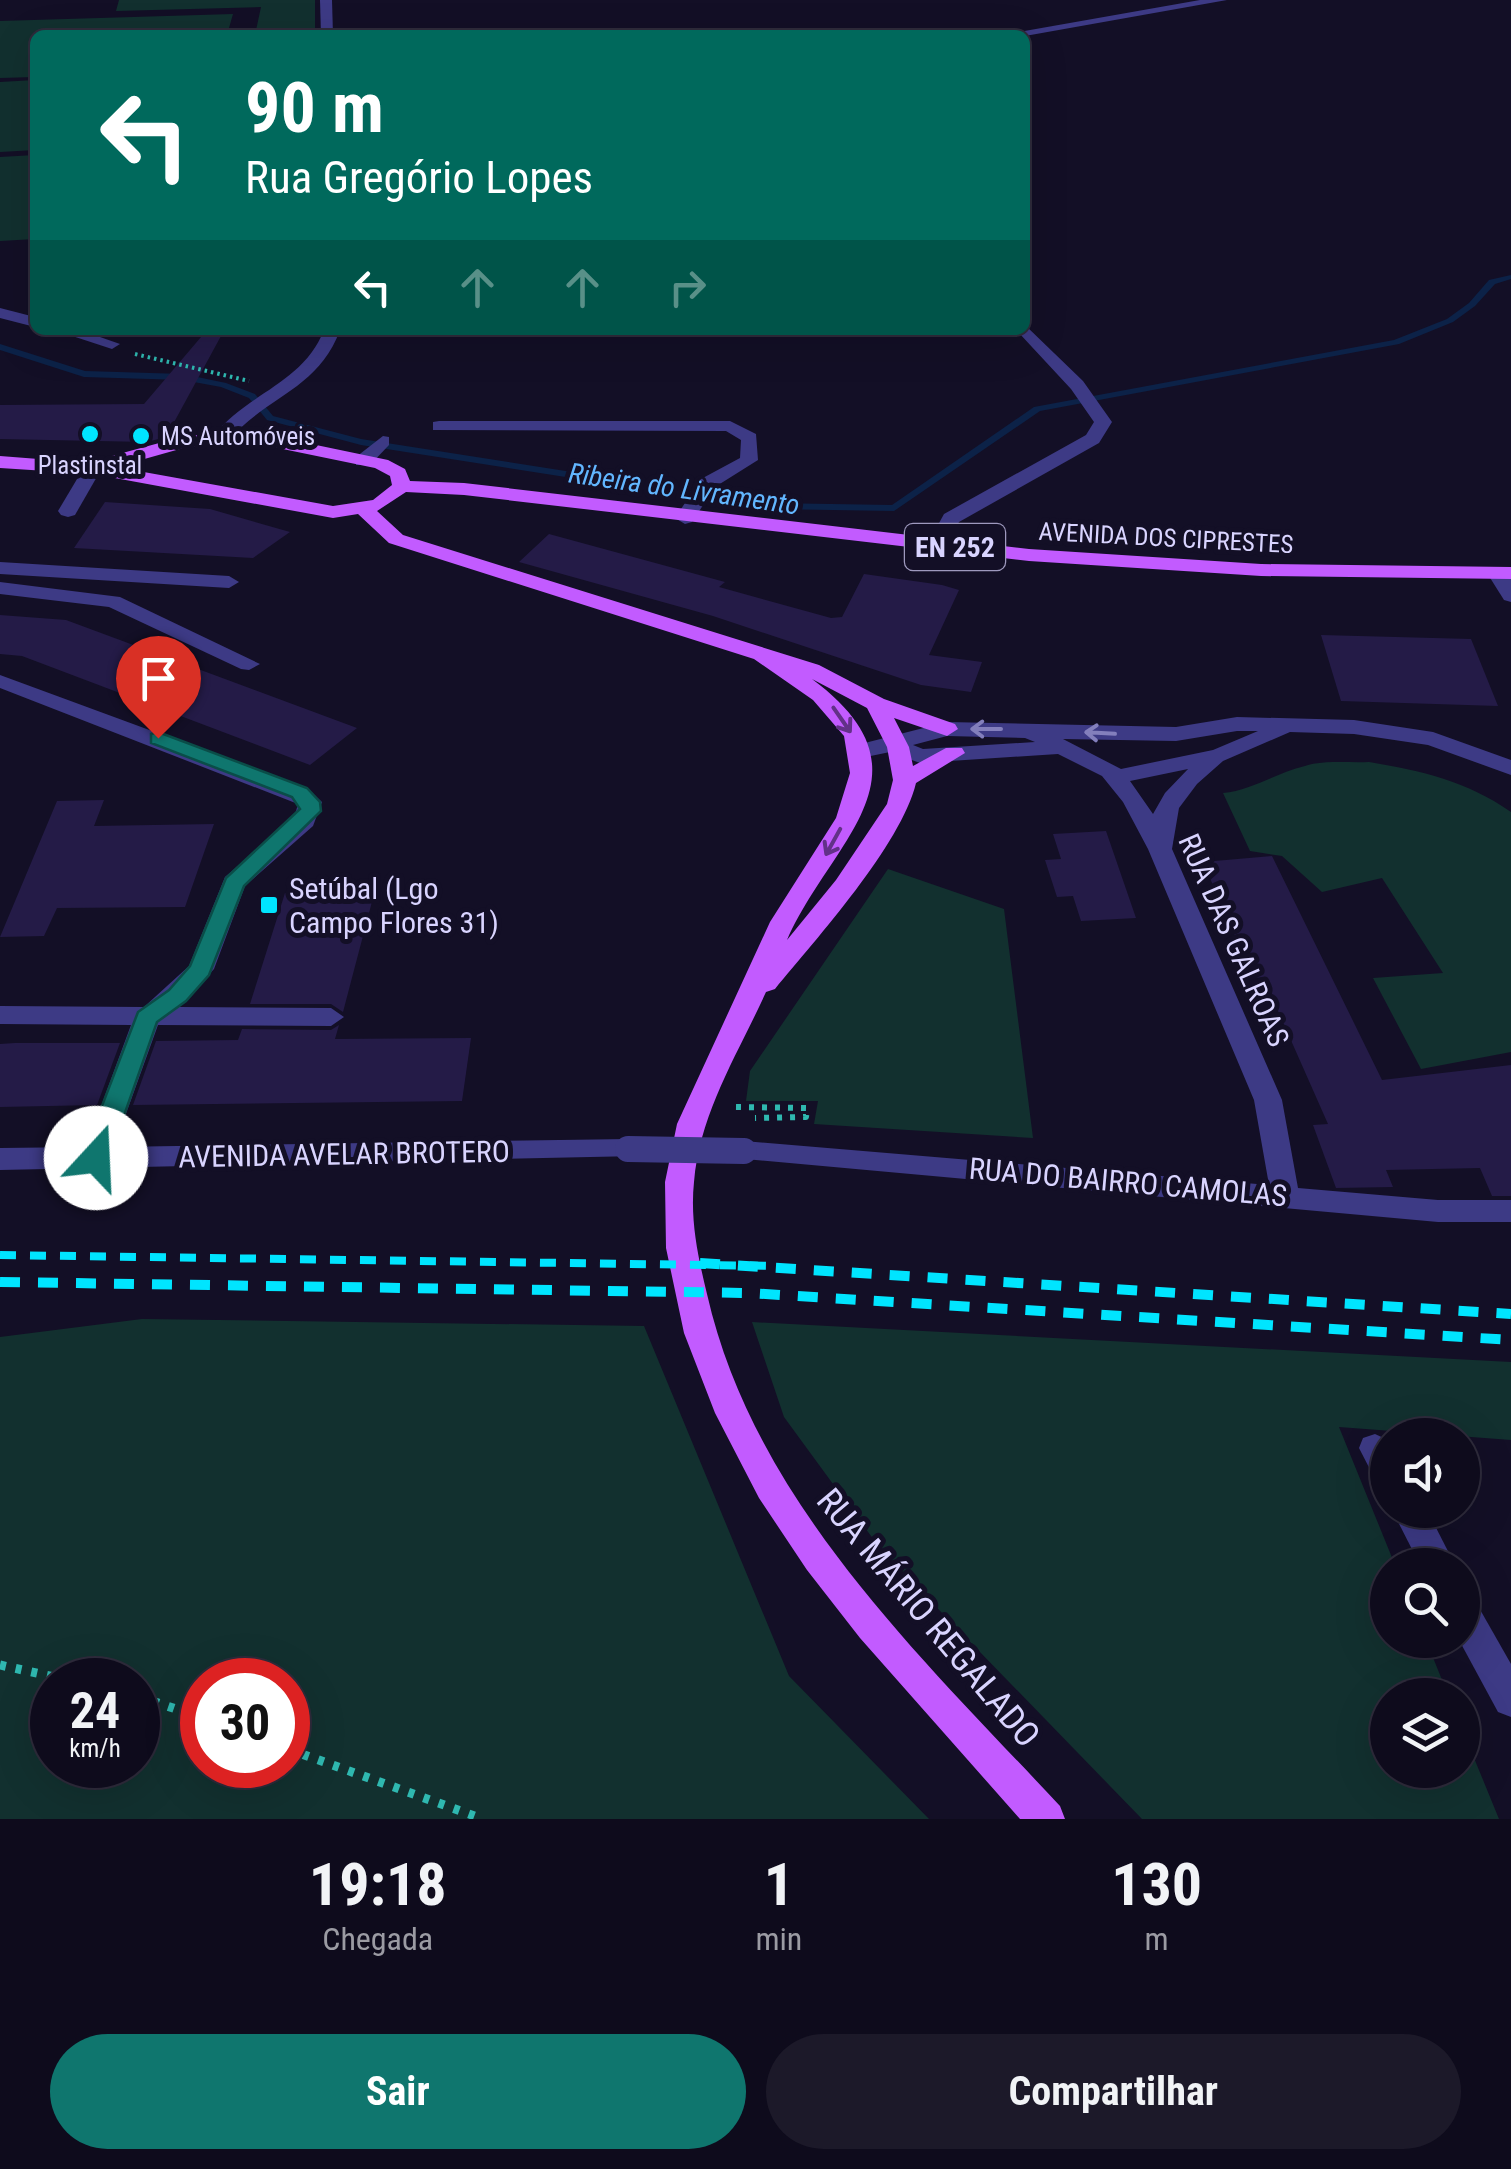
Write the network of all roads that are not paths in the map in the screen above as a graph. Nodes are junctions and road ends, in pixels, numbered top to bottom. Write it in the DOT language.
graph roads {
  1 [pos="326,0"];
  2 [pos="1220,0"];
  3 [pos="327,30"];
  4 [pos="1030,31"];
  5 [pos="0,312"];
  6 [pos="30,321"];
  7 [pos="80,335"];
  8 [pos="330,335"];
  9 [pos="1030,335"];
  10 [pos="112,344"];
  11 [pos="440,426"];
  12 [pos="222,437"];
  13 [pos="166,450"];
  14 [pos="0,462"];
  15 [pos="66,464"];
  16 [pos="93,468"];
  17 [pos="166,481"];
  18 [pos="402,486"];
  19 [pos="692,506"];
  20 [pos="68,510"];
  21 [pos="365,510"];
  22 [pos="937,544"];
  23 [pos="0,568"];
  24 [pos="1504,573"];
  25 [pos="229,582"];
  26 [pos="0,588"];
  27 [pos="1511,596"];
  28 [pos="760,654"];
  29 [pos="249,664"];
  30 [pos="0,681"];
  31 [pos="876,704"];
  32 [pos="1294,724"];
  33 [pos="947,729"];
  34 [pos="1024,729"];
  35 [pos="1176,734"];
  36 [pos="898,747"];
  37 [pos="1064,748"];
  38 [pos="861,751"];
  39 [pos="954,753"];
  40 [pos="1220,755"];
  41 [pos="1511,768"];
  42 [pos="1116,777"];
  43 [pos="905,780"];
  44 [pos="1160,849"];
  45 [pos="744,1010"];
  46 [pos="0,1015"];
  47 [pos="331,1016"];
  48 [pos="147,1018"];
  49 [pos="744,1152"];
  50 [pos="96,1158"];
  51 [pos="0,1159"];
  52 [pos="1285,1196"];
  53 [pos="1511,1212"];
  54 [pos="1480,1643"];
  55 [pos="1511,1700"];
  56 [pos="1046,1819"];
  1 -- 3 [label="street"];
  2 -- 4 [label="street"];
  5 -- 6 [label="street"];
  7 -- 10 [label="street"];
  8 -- 12 [label="street"];
  9 -- 22 [label="street"];
  11 -- 19 [label="street"];
  12 -- 13 [label="main road"];
  12 -- 18 [label="main road"];
  13 -- 15 [label="main road"];
  13 -- 17 [label="main road"];
  14 -- 15 [label="main road"];
  15 -- 16 [label="main road"];
  16 -- 17 [label="main road"];
  16 -- 20 [label="street"];
  17 -- 21 [label="main road"];
  18 -- 19 [label="main road, AVENIDA DOS CIPRESTES / EN 252"];
  18 -- 21 [label="main road"];
  19 -- 22 [label="main road, AVENIDA DOS CIPRESTES / EN 252"];
  21 -- 28 [label="main road"];
  22 -- 24 [label="main road, AVENIDA DOS CIPRESTES / EN 252"];
  23 -- 25 [label="street"];
  24 -- 27 [label="street"];
  26 -- 29 [label="street"];
  28 -- 31 [label="main road"];
  28 -- 38 [label="main road, one-way"];
  30 -- 48 [label="street"];
  31 -- 33 [label="main road"];
  31 -- 36 [label="main road"];
  32 -- 35 [label="street"];
  32 -- 40 [label="street"];
  32 -- 41 [label="street"];
  34 -- 33 [label="street, RUA DAS GALROAS, one-way"];
  33 -- 36 [label="street, RUA DAS GALROAS"];
  35 -- 34 [label="street, one-way"];
  34 -- 37 [label="street, RUA DAS GALROAS"];
  35 -- 42 [label="street"];
  36 -- 38 [label="street, RUA DAS GALROAS"];
  36 -- 39 [label="street, RUA DAS GALROAS"];
  36 -- 43 [label="main road"];
  37 -- 39 [label="street, RUA DAS GALROAS"];
  37 -- 42 [label="street, RUA DAS GALROAS"];
  38 -- 45 [label="main road, RUA MÁRIO REGALADO, one-way"];
  39 -- 43 [label="main road"];
  40 -- 42 [label="street"];
  40 -- 44 [label="street"];
  42 -- 44 [label="street, RUA DAS GALROAS"];
  43 -- 45 [label="main road, RUA MÁRIO REGALADO"];
  44 -- 52 [label="street, RUA DAS GALROAS"];
  45 -- 56 [label="main road, RUA MÁRIO REGALADO"];
  46 -- 48 [label="street"];
  47 -- 48 [label="street"];
  48 -- 50 [label="street"];
  49 -- 50 [label="street, AVENIDA AVELAR BROTERO, bridge"];
  49 -- 52 [label="street, RUA DO BAIRRO CAMOLAS"];
  50 -- 51 [label="street, AVENIDA AVELAR BROTERO"];
  52 -- 53 [label="street, RUA DO BAIRRO CAMOLAS"];
  54 -- 55 [label="street"];
}
